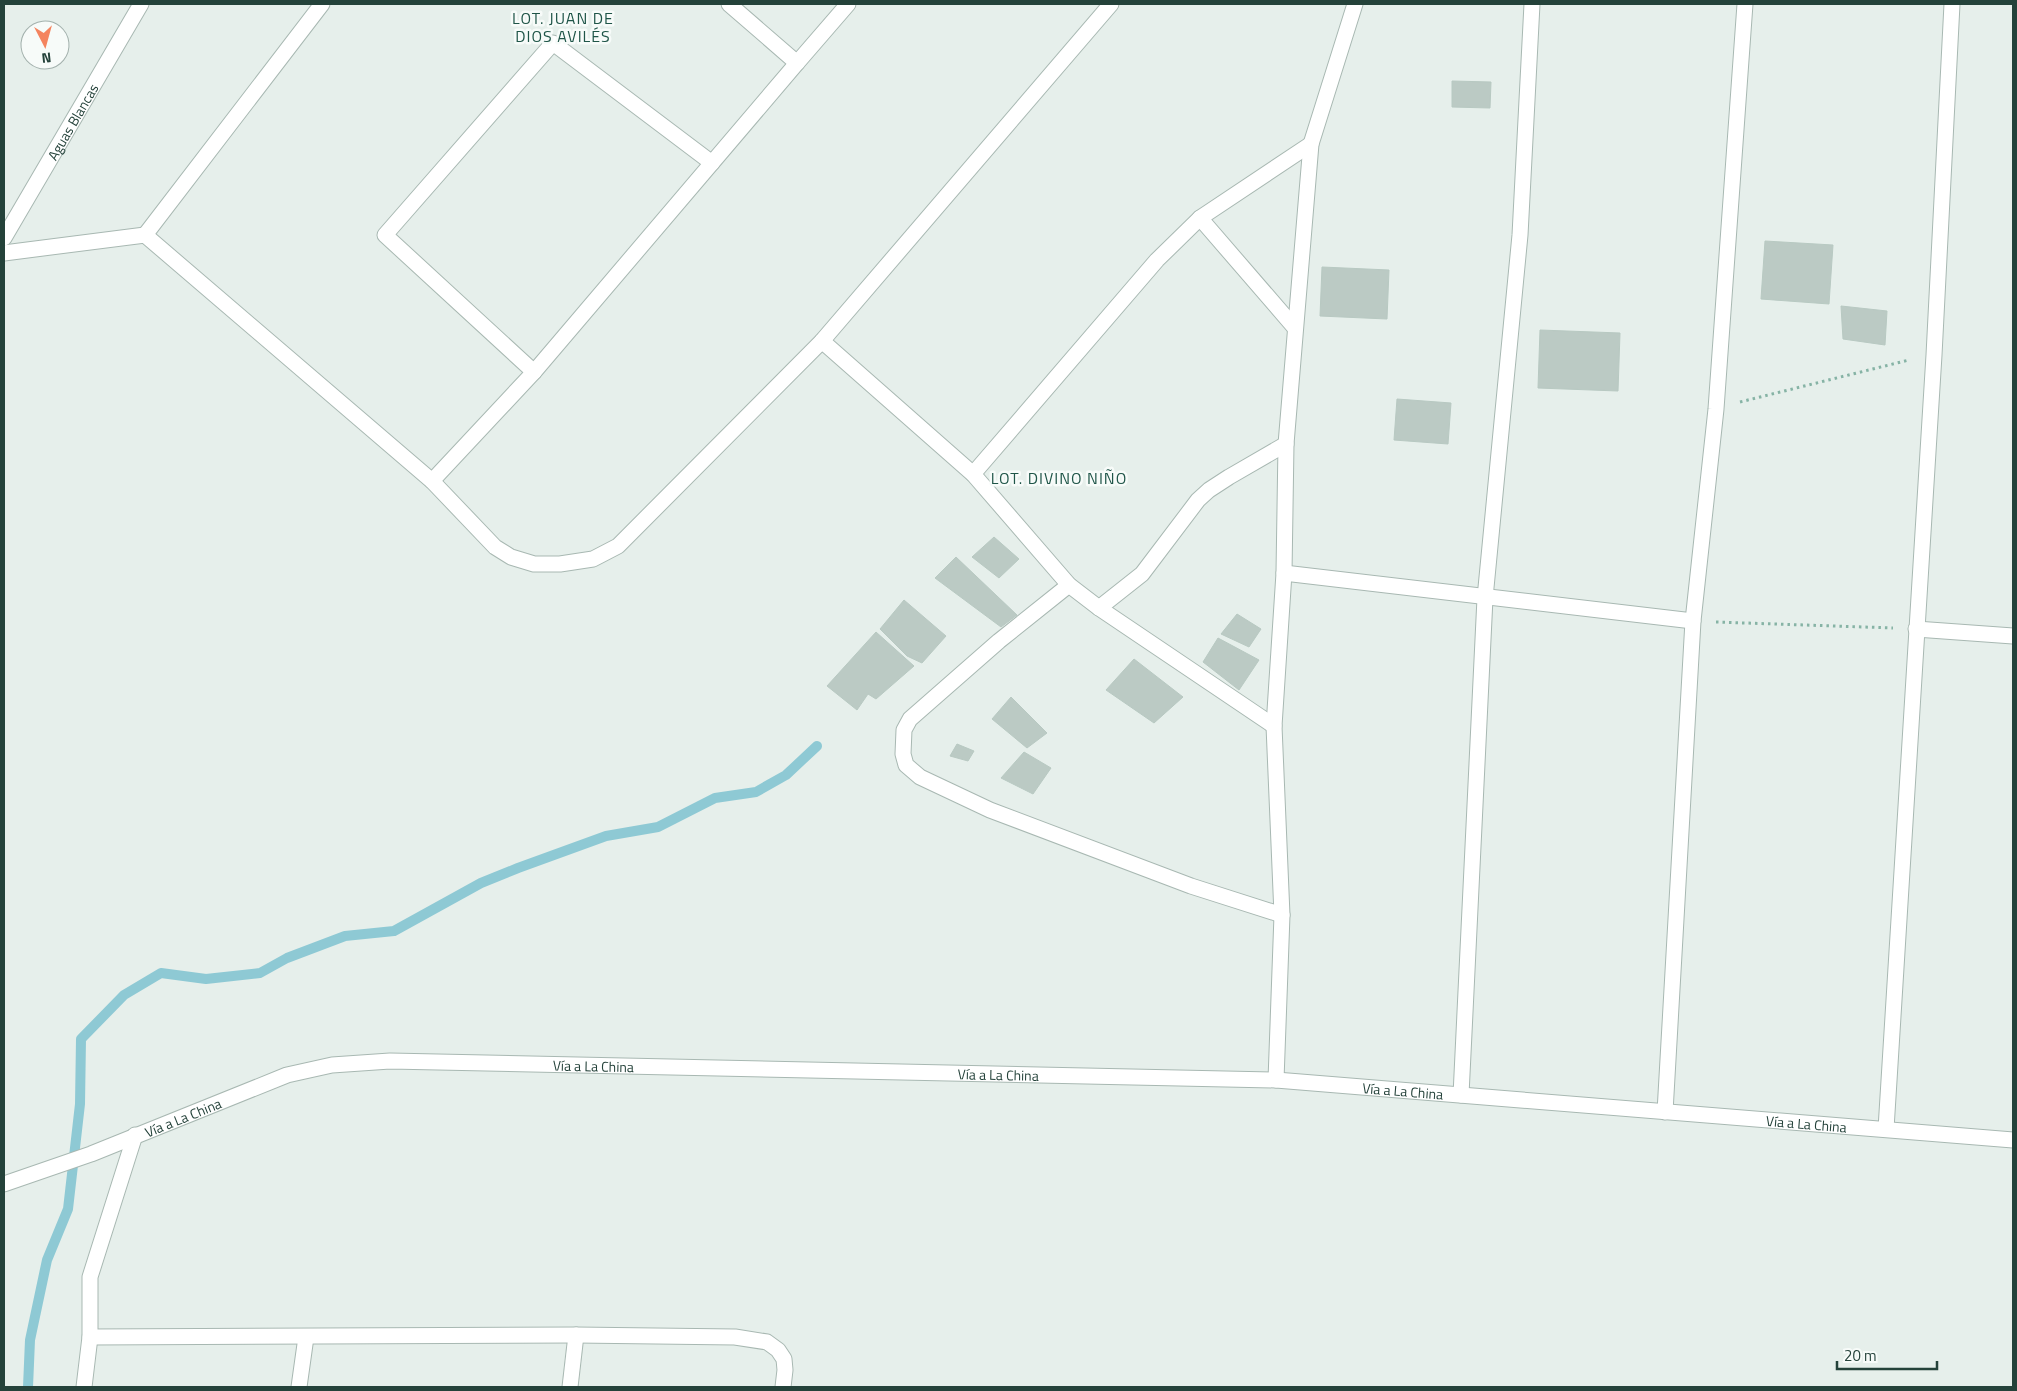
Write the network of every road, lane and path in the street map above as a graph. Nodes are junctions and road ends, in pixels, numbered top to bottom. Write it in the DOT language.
graph roads {
  1 [pos="141,4"];
  2 [pos="322,4"];
  3 [pos="729,4"];
  4 [pos="848,4"];
  5 [pos="1111,4"];
  6 [pos="1356,4"];
  7 [pos="1532,4"];
  8 [pos="1745,4"];
  9 [pos="1952,4"];
  10 [pos="797,63"];
  11 [pos="1311,144"];
  12 [pos="712,163"];
  13 [pos="1200,218"];
  14 [pos="145,235"];
  15 [pos="4,238"];
  16 [pos="4,253"];
  17 [pos="1295,328"];
  18 [pos="822,342"];
  19 [pos="1934,355"];
  20 [pos="534,372"];
  21 [pos="1716,409"];
  22 [pos="1286,444"];
  23 [pos="973,474"];
  24 [pos="432,482"];
  25 [pos="1284,573"];
  26 [pos="1069,585"];
  27 [pos="1485,598"];
  28 [pos="1099,608"];
  29 [pos="1693,621"];
  30 [pos="1916,629"];
  31 [pos="2013,636"];
  32 [pos="1274,726"];
  33 [pos="1282,915"];
  34 [pos="1276,1080"];
  35 [pos="1461,1095"];
  36 [pos="1665,1112"];
  37 [pos="1886,1129"];
  38 [pos="135,1135"];
  39 [pos="2013,1140"];
  40 [pos="4,1184"];
  41 [pos="576,1335"];
  42 [pos="90,1337"];
  43 [pos="306,1337"];
  44 [pos="84,1387"];
  45 [pos="299,1387"];
  46 [pos="570,1387"];
  47 [pos="784,1387"];
  1 -- 15 [label="street, Aguas Blancas"];
  2 -- 14 [label="street"];
  3 -- 10 [label="street"];
  4 -- 10 [label="street"];
  5 -- 18 [label="street"];
  6 -- 11 [label="street"];
  7 -- 27 [label="street"];
  8 -- 21 [label="street"];
  9 -- 19 [label="street"];
  10 -- 12 [label="street"];
  11 -- 13 [label="street"];
  11 -- 17 [label="street"];
  12 -- 20 [label="street"];
  12 -- 20 [label="street"];
  13 -- 17 [label="street"];
  13 -- 23 [label="street"];
  14 -- 16 [label="street"];
  14 -- 24 [label="street"];
  17 -- 22 [label="street"];
  18 -- 23 [label="street"];
  18 -- 24 [label="street"];
  19 -- 21 [label="path"];
  19 -- 30 [label="street"];
  20 -- 24 [label="street"];
  21 -- 29 [label="street"];
  22 -- 25 [label="street"];
  22 -- 28 [label="street"];
  23 -- 26 [label="street"];
  25 -- 27 [label="street"];
  25 -- 32 [label="street"];
  26 -- 28 [label="street"];
  26 -- 33 [label="street"];
  27 -- 29 [label="street"];
  27 -- 35 [label="street"];
  28 -- 32 [label="street"];
  29 -- 30 [label="path"];
  29 -- 36 [label="street"];
  30 -- 31 [label="street"];
  30 -- 37 [label="street"];
  32 -- 33 [label="street"];
  33 -- 34 [label="street"];
  34 -- 35 [label="street, Vía a La China"];
  34 -- 38 [label="street, Vía a La China"];
  35 -- 36 [label="street, Vía a La China"];
  36 -- 37 [label="street, Vía a La China"];
  37 -- 39 [label="street, Vía a La China"];
  38 -- 40 [label="street, Vía a La China"];
  38 -- 42 [label="street"];
  41 -- 43 [label="street"];
  41 -- 46 [label="street"];
  41 -- 47 [label="street"];
  42 -- 43 [label="street"];
  42 -- 44 [label="street"];
  43 -- 45 [label="street"];
}
